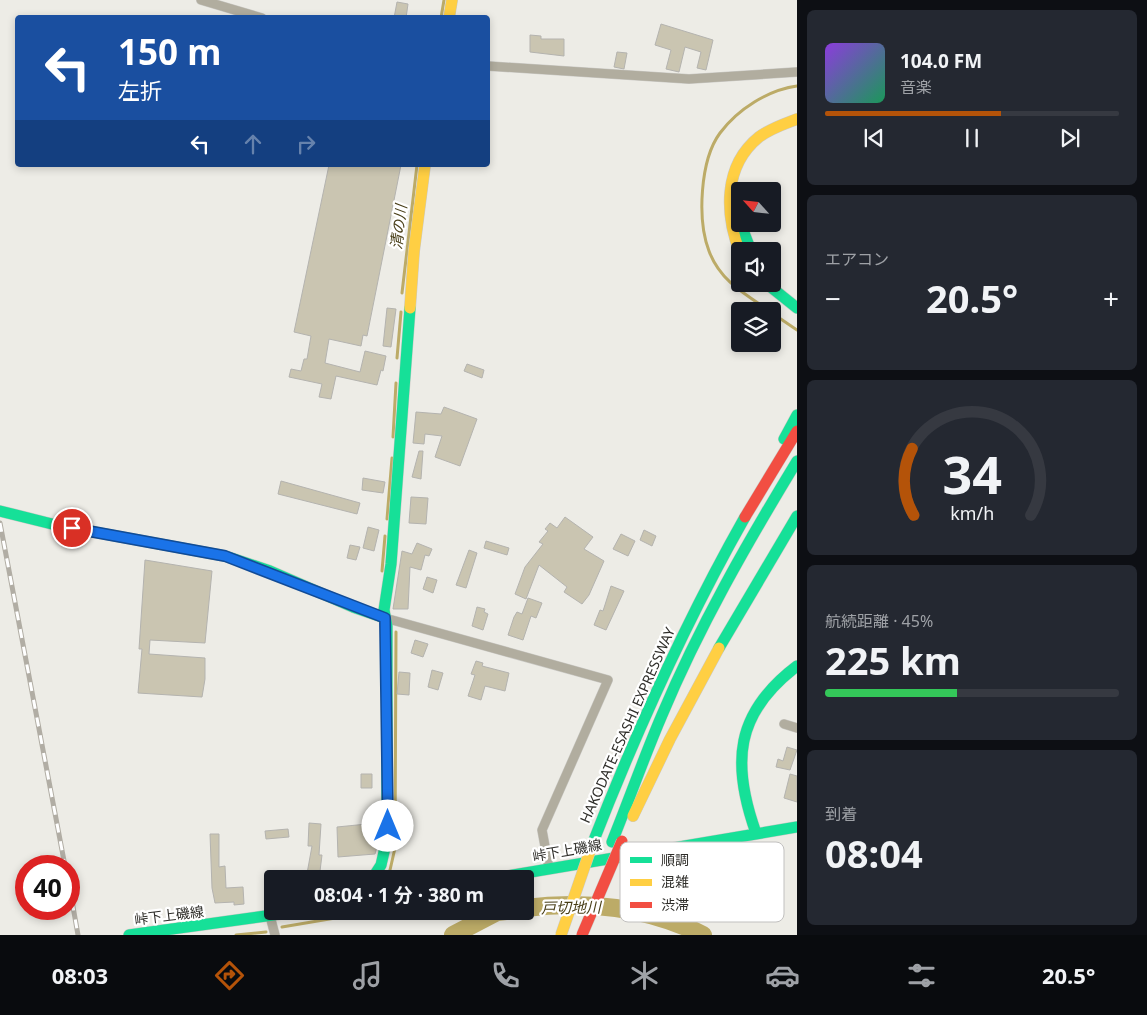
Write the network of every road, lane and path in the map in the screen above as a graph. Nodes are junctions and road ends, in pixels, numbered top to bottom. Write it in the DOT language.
graph roads {
  1 [pos="201,0"];
  2 [pos="452,0"];
  3 [pos="252,15"];
  4 [pos="450,15"];
  5 [pos="490,66"];
  6 [pos="797,72"];
  7 [pos="797,119"];
  8 [pos="797,130"];
  9 [pos="425,167"];
  10 [pos="735,242"];
  11 [pos="748,242"];
  12 [pos="781,283"];
  13 [pos="778,292"];
  14 [pos="797,296"];
  15 [pos="797,308"];
  16 [pos="797,415"];
  17 [pos="797,431"];
  18 [pos="797,461"];
  19 [pos="0,511"];
  20 [pos="797,516"];
  21 [pos="732,539"];
  22 [pos="385,618"];
  23 [pos="797,666"];
  24 [pos="797,678"];
  25 [pos="784,724"];
  26 [pos="797,728"];
  27 [pos="797,827"];
  28 [pos="756,833"];
  29 [pos="617,841"];
  30 [pos="703,842"];
  31 [pos="620,856"];
  32 [pos="549,868"];
  33 [pos="378,870"];
  34 [pos="534,871"];
  35 [pos="264,917"];
  36 [pos="271,920"];
  37 [pos="129,935"];
  38 [pos="275,935"];
  39 [pos="561,935"];
  40 [pos="581,935"];
  1 -- 3 [label="street"];
  2 -- 4 [label="main road"];
  5 -- 6 [label="street"];
  7 -- 10 [label="main road"];
  8 -- 11 [label="main road"];
  9 -- 22 [label="main road"];
  12 -- 14 [label="main road"];
  13 -- 15 [label="main road"];
  16 -- 21 [label="main road"];
  17 -- 21 [label="main road, HAKODATE-ESASHI EXPRESSWAY"];
  18 -- 29 [label="main road, HAKODATE-ESASHI EXPRESSWAY"];
  19 -- 22 [label="main road"];
  20 -- 29 [label="main road"];
  21 -- 39 [label="main road, HAKODATE-ESASHI EXPRESSWAY, bridge"];
  22 -- 32 [label="street"];
  22 -- 33 [label="main road"];
  23 -- 28 [label="main road"];
  24 -- 28 [label="main road"];
  25 -- 26 [label="street"];
  27 -- 28 [label="main road, 峠下上磯線"];
  28 -- 30 [label="main road, 峠下上磯線"];
  29 -- 40 [label="main road, bridge"];
  31 -- 32 [label="main road, 峠下上磯線"];
  32 -- 34 [label="main road, 峠下上磯線"];
  35 -- 37 [label="main road, 峠下上磯線"];
  36 -- 38 [label="street"];
}
